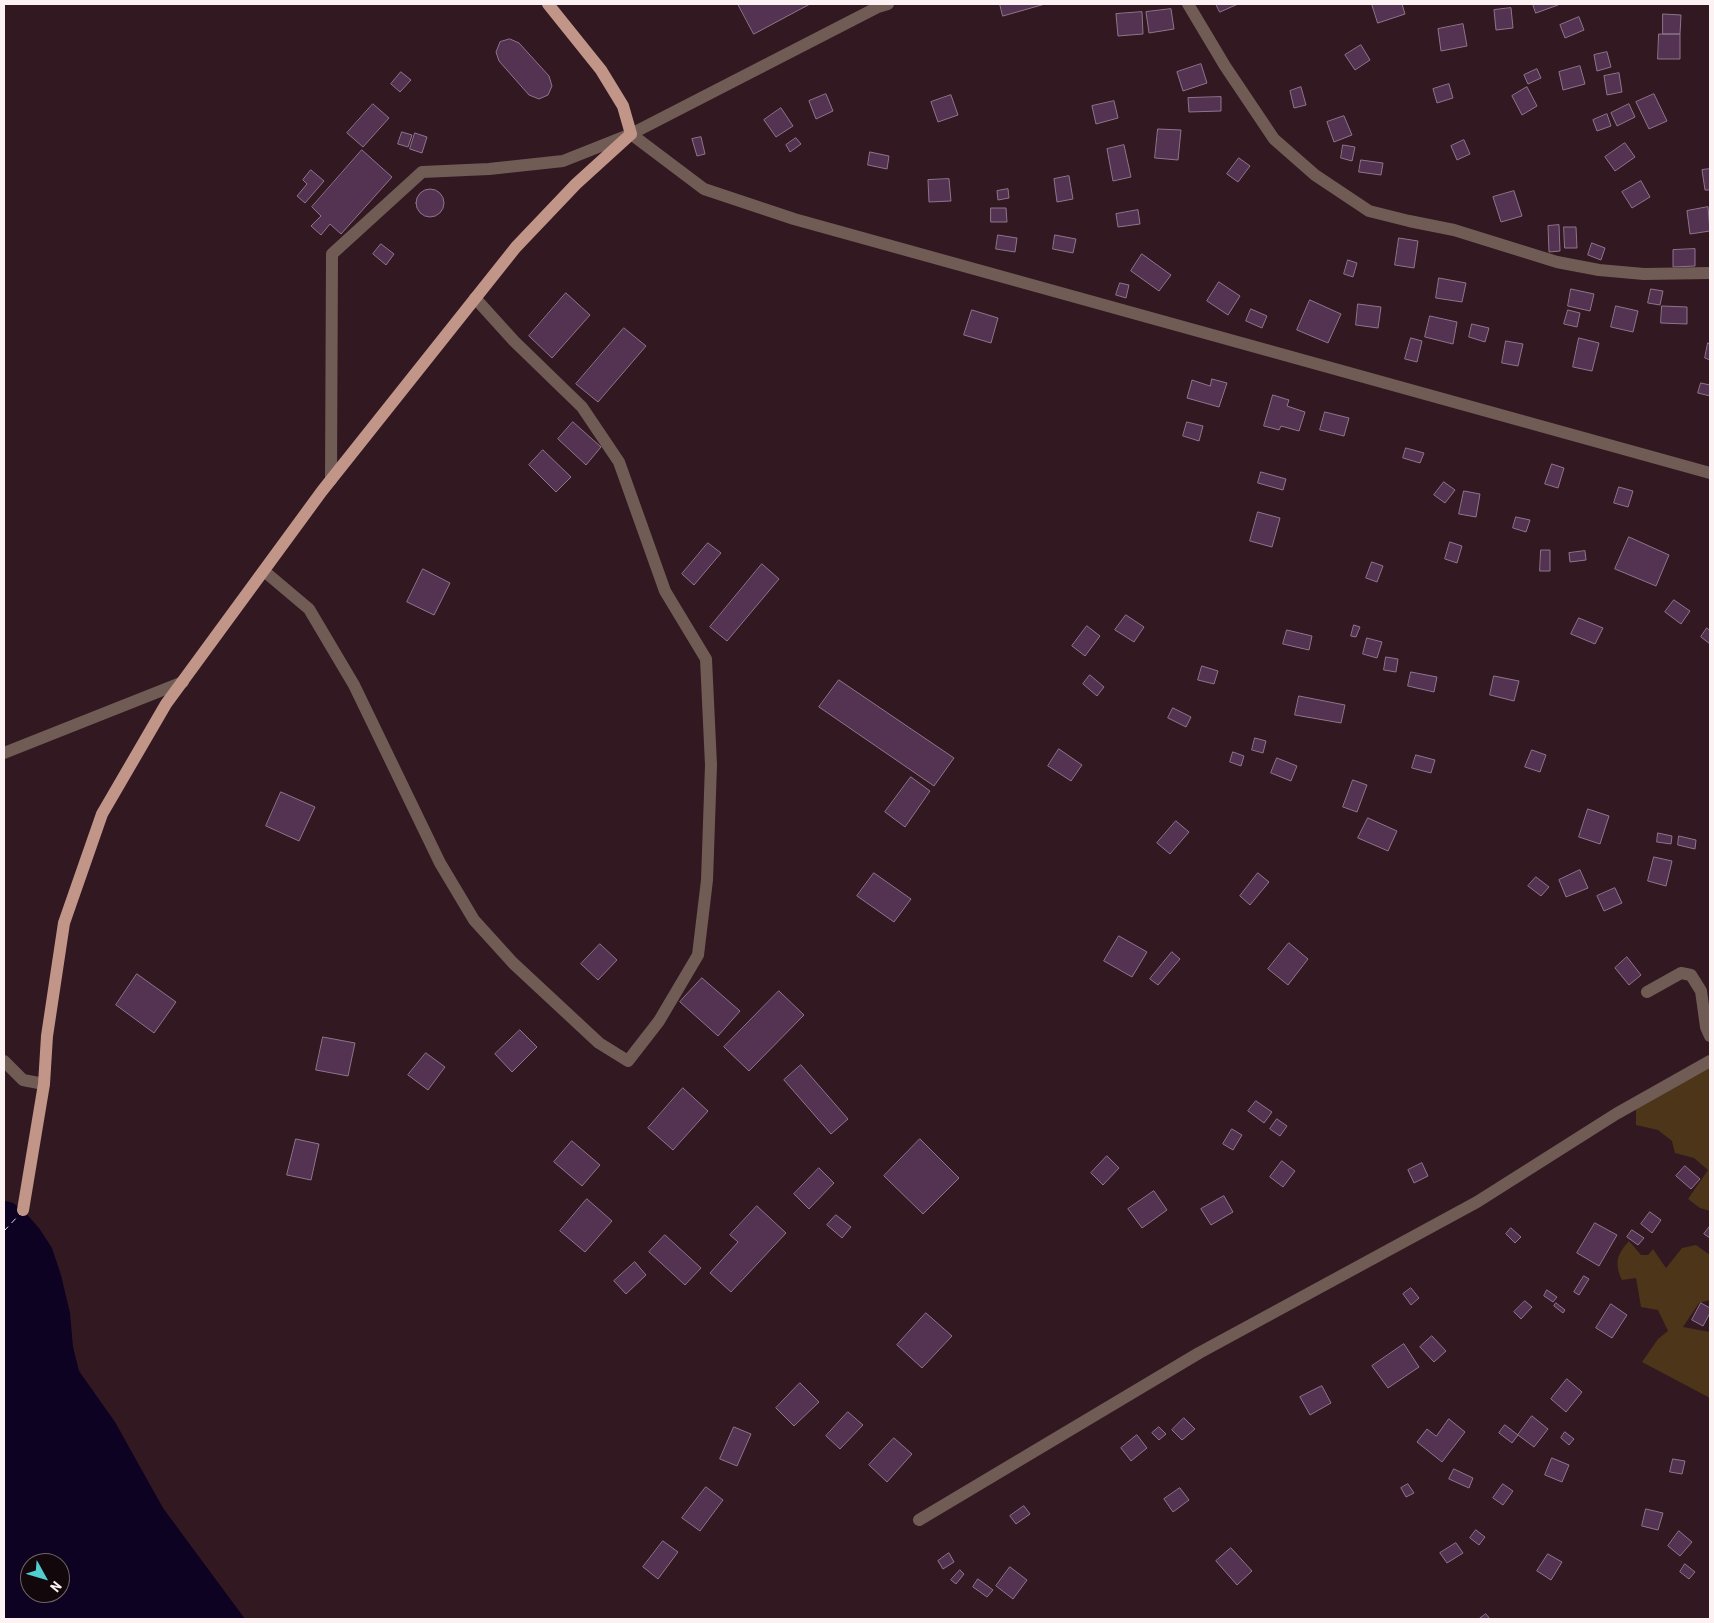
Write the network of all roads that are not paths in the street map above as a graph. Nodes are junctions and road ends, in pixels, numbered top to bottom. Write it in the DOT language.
graph roads {
  1 [pos="548,4"];
  2 [pos="888,4"];
  3 [pos="1188,4"];
  4 [pos="631,134"];
  5 [pos="1710,273"];
  6 [pos="475,298"];
  7 [pos="1710,473"];
  8 [pos="331,480"];
  9 [pos="264,571"];
  10 [pos="183,682"];
  11 [pos="4,753"];
  12 [pos="1647,992"];
  13 [pos="1710,1036"];
  14 [pos="4,1061"];
  15 [pos="1710,1061"];
  16 [pos="44,1084"];
  17 [pos="24,1210"];
  18 [pos="919,1520"];
  1 -- 4 [label="main road"];
  2 -- 4 [label="street"];
  3 -- 5 [label="street"];
  4 -- 6 [label="main road"];
  4 -- 7 [label="street"];
  4 -- 8 [label="street"];
  6 -- 8 [label="main road"];
  6 -- 9 [label="street"];
  8 -- 9 [label="main road"];
  9 -- 10 [label="main road"];
  10 -- 11 [label="street"];
  10 -- 16 [label="main road"];
  12 -- 13 [label="street"];
  14 -- 16 [label="street"];
  15 -- 18 [label="street"];
  16 -- 17 [label="main road"];
}
